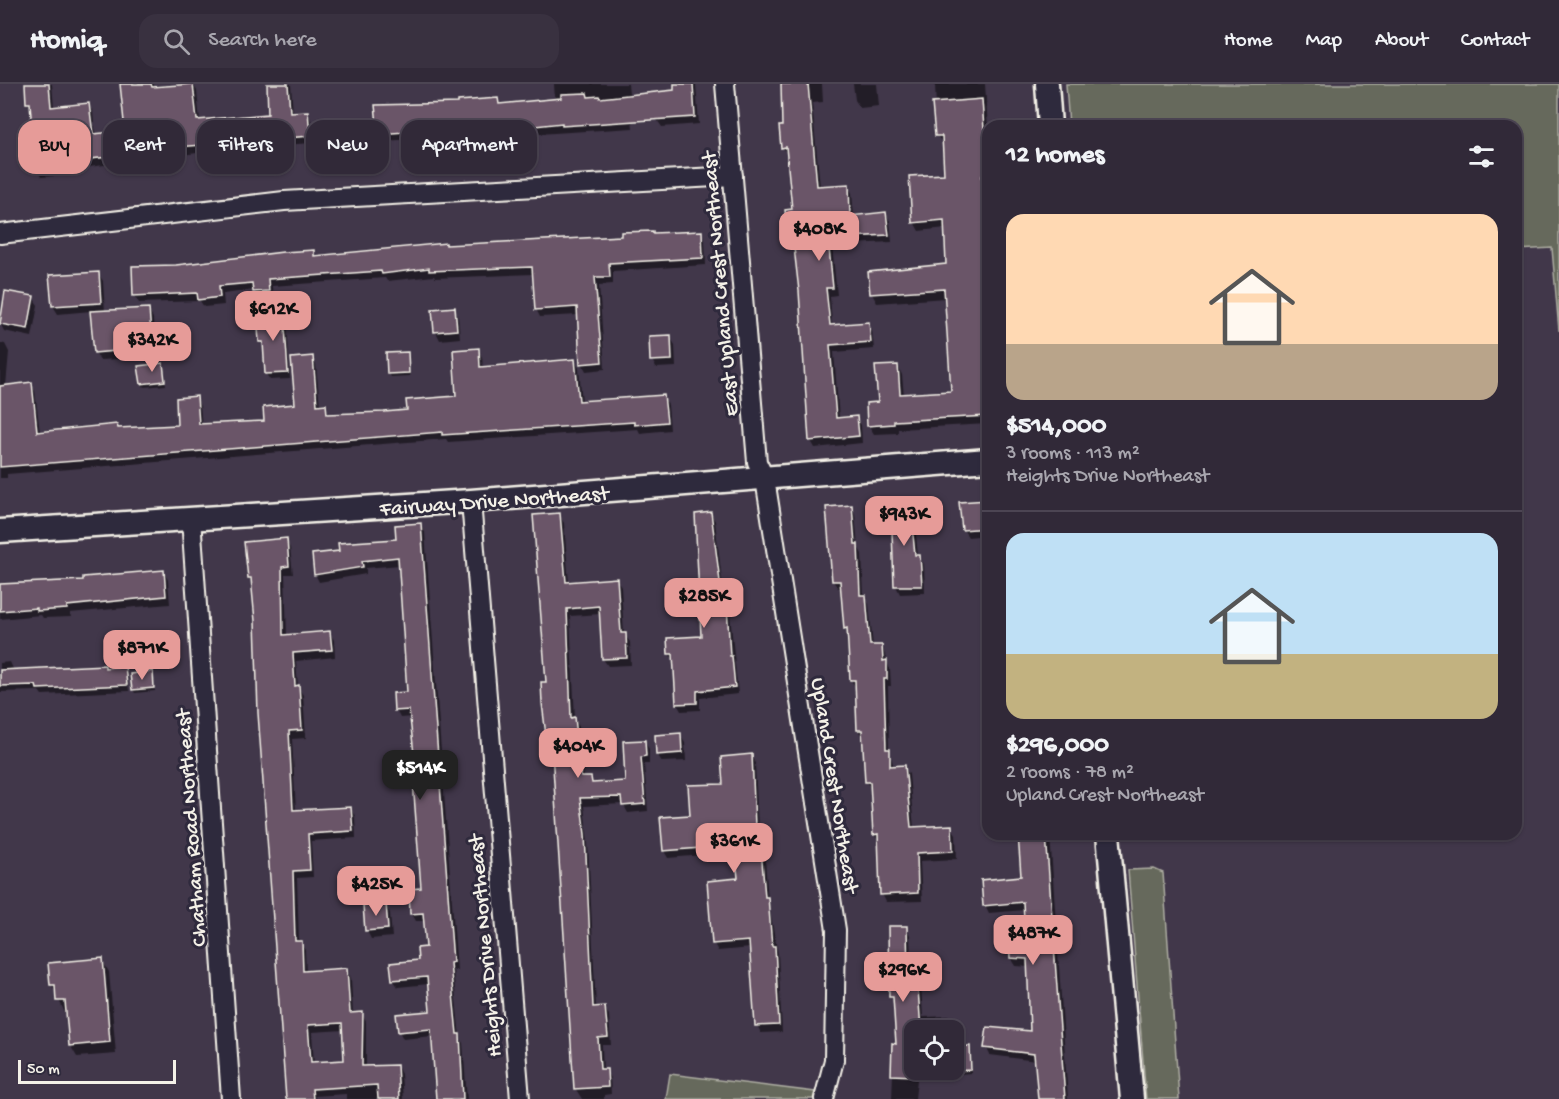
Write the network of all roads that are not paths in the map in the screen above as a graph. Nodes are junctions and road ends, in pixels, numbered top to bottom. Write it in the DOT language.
graph roads {
  1 [pos="725,84"];
  2 [pos="1047,84"];
  3 [pos="1050,120"];
  4 [pos="733,176"];
  5 [pos="0,234"];
  6 [pos="982,461"];
  7 [pos="765,479"];
  8 [pos="471,501"];
  9 [pos="191,518"];
  10 [pos="0,531"];
  11 [pos="1109,840"];
  12 [pos="231,1099"];
  13 [pos="520,1099"];
  14 [pos="824,1099"];
  15 [pos="1132,1099"];
  1 -- 4 [label="street, East Upland Crest Northeast"];
  2 -- 3 [label="street"];
  4 -- 5 [label="street"];
  4 -- 7 [label="street, East Upland Crest Northeast"];
  6 -- 7 [label="street, Fairway Drive Northeast"];
  7 -- 8 [label="street, Fairway Drive Northeast"];
  7 -- 14 [label="street, Upland Crest Northeast"];
  8 -- 9 [label="street, Fairway Drive Northeast"];
  8 -- 13 [label="street, Heights Drive Northeast"];
  9 -- 10 [label="street, Fairway Drive Northeast"];
  9 -- 12 [label="street, Chatham Road Northeast"];
  11 -- 15 [label="street"];
}
